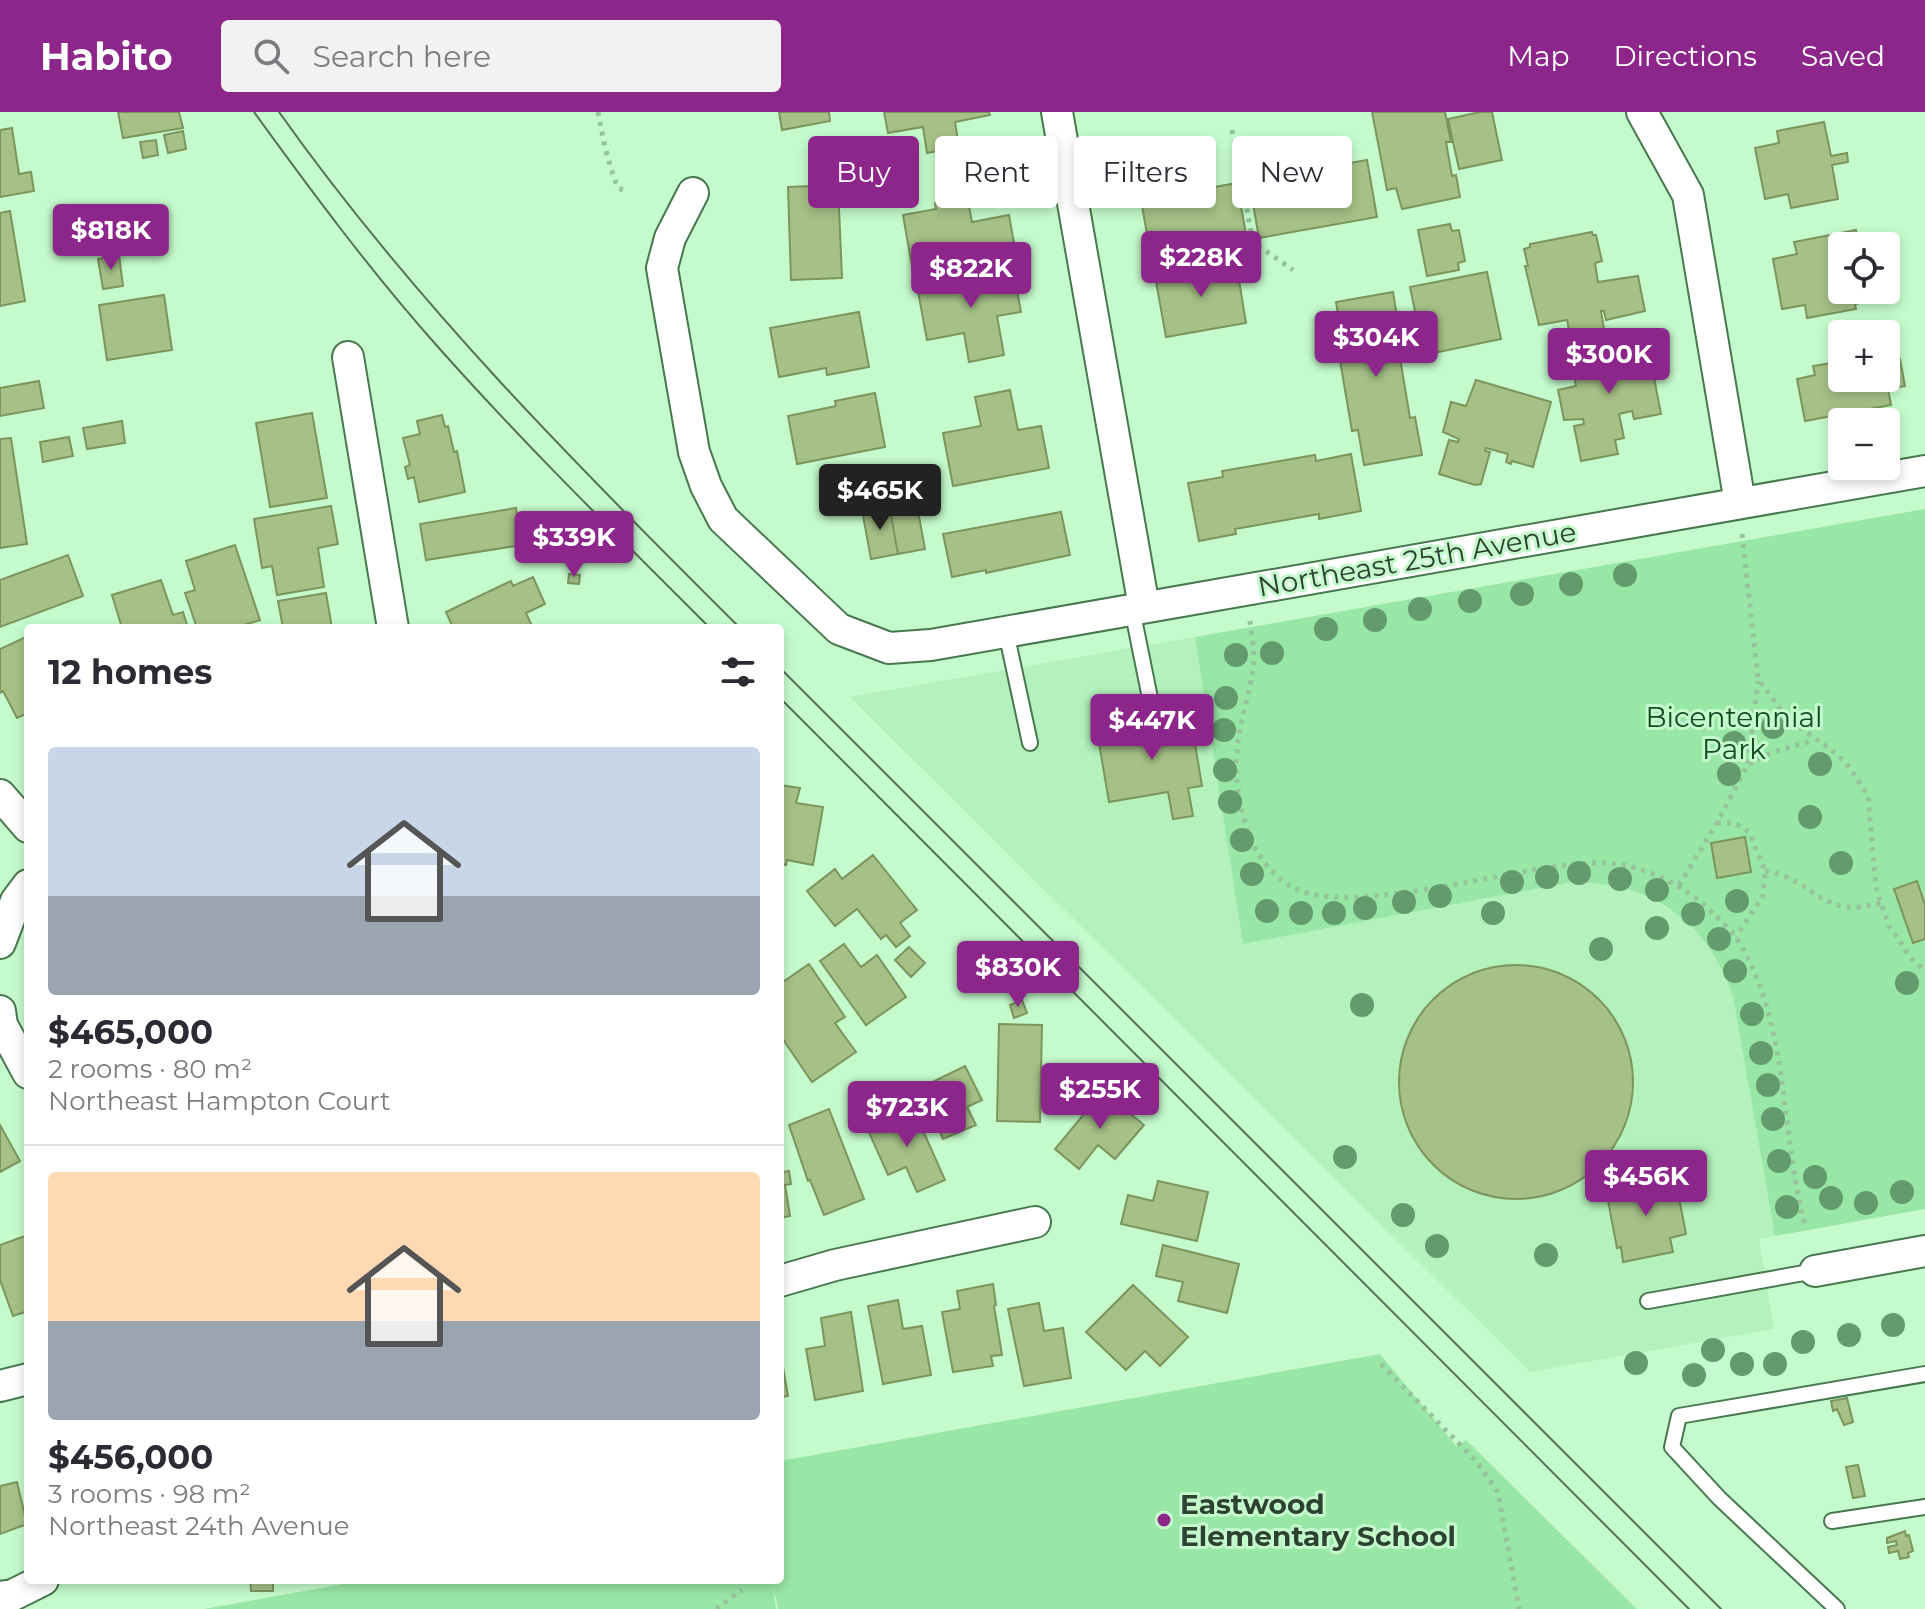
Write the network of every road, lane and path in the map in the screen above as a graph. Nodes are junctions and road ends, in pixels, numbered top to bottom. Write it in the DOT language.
graph roads {
  1 [pos="598,112"];
  2 [pos="1057,112"];
  3 [pos="1642,112"];
  4 [pos="1232,130"];
  5 [pos="626,191"];
  6 [pos="693,193"];
  7 [pos="1293,270"];
  8 [pos="348,357"];
  9 [pos="1925,471"];
  10 [pos="1740,503"];
  11 [pos="1742,534"];
  12 [pos="1138,608"];
  13 [pos="1250,620"];
  14 [pos="392,624"];
  15 [pos="1006,632"];
  16 [pos="1758,679"];
  17 [pos="1151,703"];
  18 [pos="1816,740"];
  19 [pos="1030,743"];
  20 [pos="1748,764"];
  21 [pos="0,795"];
  22 [pos="24,822"];
  23 [pos="1717,823"];
  24 [pos="1765,871"];
  25 [pos="1679,885"];
  26 [pos="24,890"];
  27 [pos="1881,903"];
  28 [pos="1736,937"];
  29 [pos="0,943"];
  30 [pos="1925,971"];
  31 [pos="1,1021"];
  32 [pos="24,1065"];
  33 [pos="1035,1222"];
  34 [pos="1805,1225"];
  35 [pos="1925,1251"];
  36 [pos="1815,1271"];
  37 [pos="784,1280"];
  38 [pos="1648,1301"];
  39 [pos="1381,1364"];
  40 [pos="1925,1374"];
  41 [pos="24,1380"];
  42 [pos="0,1386"];
  43 [pos="1925,1507"];
  44 [pos="1832,1521"];
  45 [pos="35,1584"];
  46 [pos="742,1590"];
  47 [pos="0,1597"];
  48 [pos="716,1609"];
  49 [pos="1519,1609"];
  50 [pos="1837,1609"];
  1 -- 5 [label="path"];
  2 -- 12 [label="street"];
  3 -- 10 [label="street"];
  4 -- 7 [label="path"];
  6 -- 15 [label="street, Northeast 25th Avenue"];
  8 -- 14 [label="street"];
  9 -- 10 [label="street, Northeast 25th Avenue"];
  10 -- 12 [label="street, Northeast 25th Avenue"];
  11 -- 16 [label="path"];
  12 -- 15 [label="street, Northeast 25th Avenue"];
  12 -- 17 [label="lane"];
  13 -- 25 [label="path"];
  15 -- 19 [label="lane"];
  16 -- 18 [label="path"];
  16 -- 20 [label="path"];
  18 -- 20 [label="path"];
  18 -- 27 [label="path"];
  20 -- 23 [label="path"];
  21 -- 22 [label="street"];
  23 -- 24 [label="path"];
  23 -- 25 [label="path"];
  24 -- 27 [label="path"];
  24 -- 28 [label="path"];
  25 -- 28 [label="path"];
  26 -- 29 [label="street"];
  27 -- 30 [label="path"];
  28 -- 34 [label="path"];
  31 -- 32 [label="street"];
  33 -- 37 [label="street"];
  35 -- 36 [label="street"];
  36 -- 38 [label="lane"];
  39 -- 49 [label="path"];
  40 -- 50 [label="lane"];
  41 -- 42 [label="street"];
  43 -- 44 [label="lane"];
  45 -- 47 [label="street"];
  46 -- 48 [label="path"];
}
